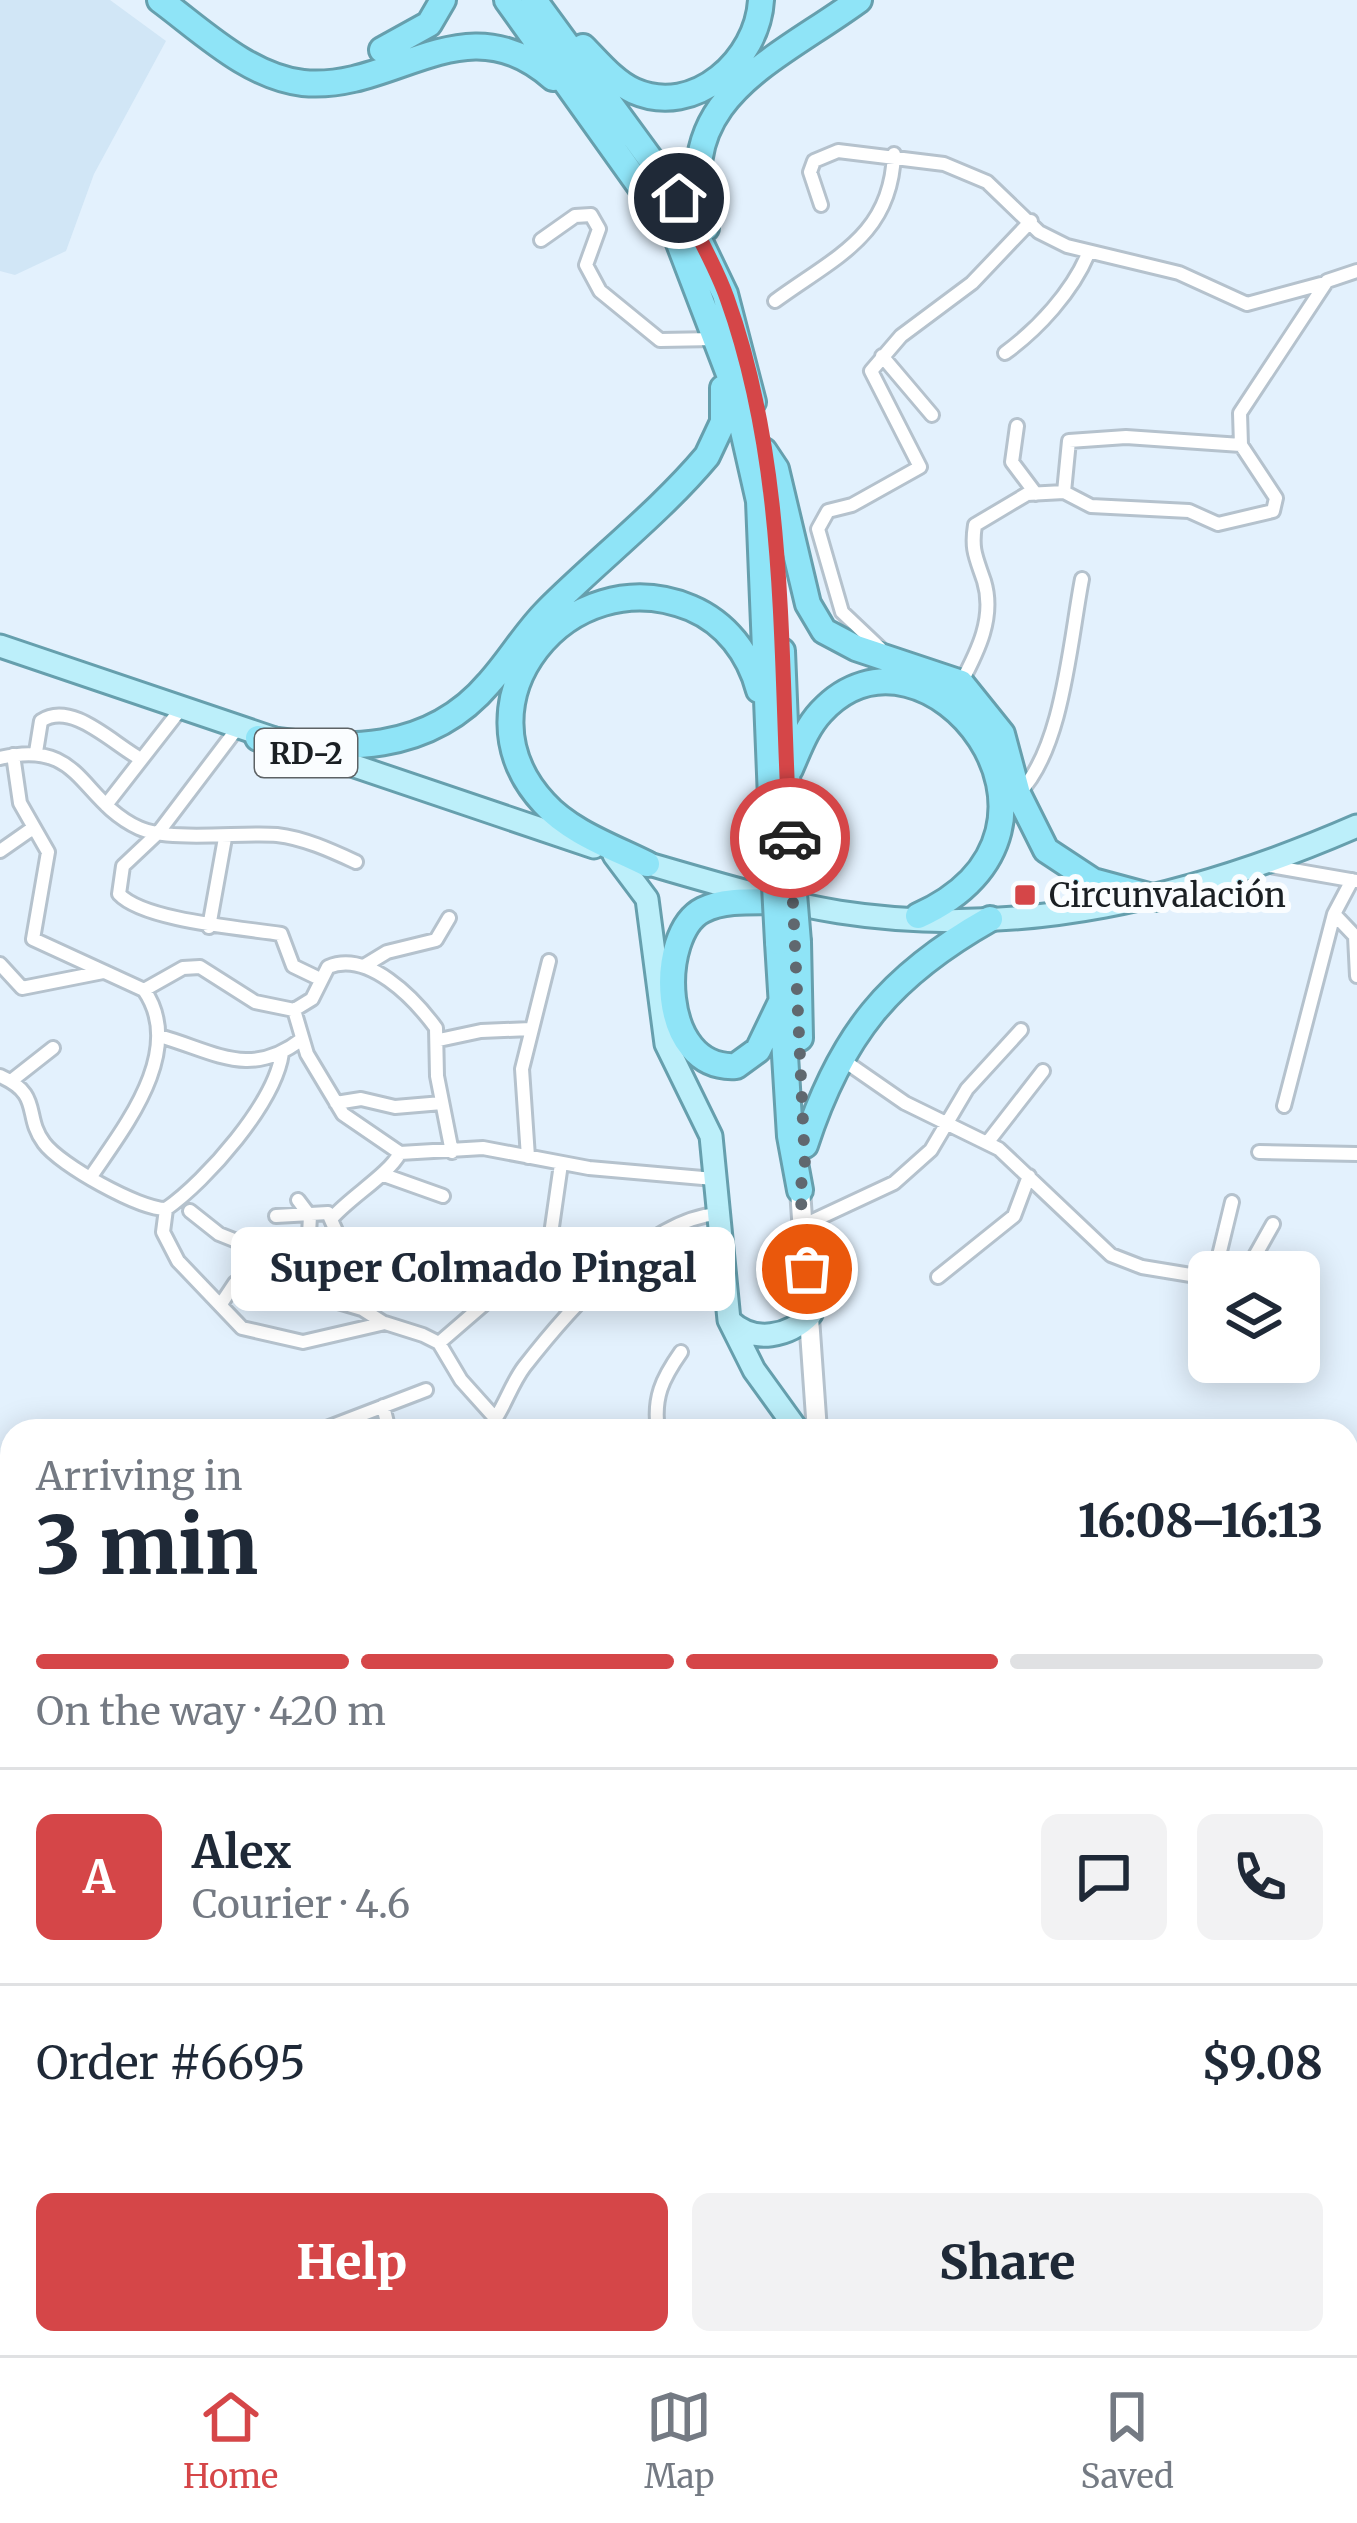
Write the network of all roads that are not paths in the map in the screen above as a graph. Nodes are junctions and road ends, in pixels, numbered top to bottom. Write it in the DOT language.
graph roads {
  1 [pos="160,0"];
  2 [pos="194,0"];
  3 [pos="443,0"];
  4 [pos="507,0"];
  5 [pos="535,0"];
  6 [pos="760,0"];
  7 [pos="859,0"];
  8 [pos="606,133"];
  9 [pos="894,154"];
  10 [pos="821,205"];
  11 [pos="1031,221"];
  12 [pos="541,240"];
  13 [pos="1088,254"];
  14 [pos="1357,272"];
  15 [pos="1327,281"];
  16 [pos="725,293"];
  17 [pos="775,301"];
  18 [pos="715,339"];
  19 [pos="1004,353"];
  20 [pos="882,356"];
  21 [pos="932,415"];
  22 [pos="1017,426"];
  23 [pos="1241,445"];
  24 [pos="764,451"];
  25 [pos="1064,492"];
  26 [pos="1036,494"];
  27 [pos="1082,579"];
  28 [pos="0,646"];
  29 [pos="898,662"];
  30 [pos="961,683"];
  31 [pos="180,710"];
  32 [pos="247,734"];
  33 [pos="36,752"];
  34 [pos="6,757"];
  35 [pos="141,760"];
  36 [pos="778,767"];
  37 [pos="1018,794"];
  38 [pos="106,805"];
  39 [pos="1357,826"];
  40 [pos="33,828"];
  41 [pos="158,833"];
  42 [pos="225,838"];
  43 [pos="0,851"];
  44 [pos="614,854"];
  45 [pos="356,862"];
  46 [pos="647,864"];
  47 [pos="1267,866"];
  48 [pos="1354,880"];
  49 [pos="1156,898"];
  50 [pos="786,901"];
  51 [pos="1334,914"];
  52 [pos="918,916"];
  53 [pos="449,918"];
  54 [pos="990,919"];
  55 [pos="209,927"];
  56 [pos="788,942"];
  57 [pos="549,961"];
  58 [pos="0,964"];
  59 [pos="364,966"];
  60 [pos="104,972"];
  61 [pos="1357,976"];
  62 [pos="320,979"];
  63 [pos="144,990"];
  64 [pos="782,1000"];
  65 [pos="294,1010"];
  66 [pos="531,1029"];
  67 [pos="1021,1030"];
  68 [pos="159,1036"];
  69 [pos="302,1039"];
  70 [pos="439,1040"];
  71 [pos="53,1048"];
  72 [pos="281,1052"];
  73 [pos="840,1058"];
  74 [pos="1043,1071"];
  75 [pos="5,1079"];
  76 [pos="336,1103"];
  77 [pos="442,1103"];
  78 [pos="1284,1106"];
  79 [pos="944,1126"];
  80 [pos="987,1143"];
  81 [pos="805,1145"];
  82 [pos="452,1152"];
  83 [pos="1259,1152"];
  84 [pos="400,1153"];
  85 [pos="1357,1154"];
  86 [pos="528,1157"];
  87 [pos="561,1164"];
  88 [pos="92,1175"];
  89 [pos="384,1175"];
  90 [pos="1029,1176"];
  91 [pos="714,1179"];
  92 [pos="800,1190"];
  93 [pos="443,1196"];
  94 [pos="298,1200"];
  95 [pos="1232,1202"];
  96 [pos="166,1209"];
  97 [pos="190,1211"];
  98 [pos="717,1214"];
  99 [pos="276,1216"];
  100 [pos="310,1216"];
  101 [pos="333,1216"];
  102 [pos="1273,1224"];
  103 [pos="804,1225"];
  104 [pos="1219,1251"];
  105 [pos="1258,1251"];
  106 [pos="378,1263"];
  107 [pos="1188,1273"];
  108 [pos="938,1277"];
  109 [pos="276,1279"];
  110 [pos="306,1290"];
  111 [pos="221,1304"];
  112 [pos="811,1314"];
  113 [pos="729,1320"];
  114 [pos="385,1323"];
  115 [pos="439,1342"];
  116 [pos="680,1352"];
  117 [pos="426,1390"];
  118 [pos="383,1406"];
  119 [pos="350,1419"];
  120 [pos="386,1419"];
  121 [pos="496,1419"];
  122 [pos="656,1419"];
  123 [pos="789,1419"];
  124 [pos="816,1419"];
  1 -- 8 [label="highway"];
  2 -- 3 [label="highway"];
  4 -- 8 [label="highway"];
  5 -- 6 [label="highway"];
  5 -- 16 [label="highway"];
  7 -- 16 [label="highway"];
  8 -- 18 [label="highway"];
  9 -- 10 [label="street"];
  9 -- 11 [label="street"];
  9 -- 17 [label="street"];
  11 -- 13 [label="street"];
  11 -- 20 [label="street"];
  12 -- 18 [label="street"];
  13 -- 15 [label="street"];
  13 -- 19 [label="street"];
  14 -- 15 [label="street"];
  15 -- 23 [label="street"];
  16 -- 24 [label="highway"];
  18 -- 32 [label="highway"];
  18 -- 36 [label="highway"];
  20 -- 21 [label="street"];
  20 -- 29 [label="street"];
  22 -- 26 [label="street"];
  23 -- 25 [label="street"];
  23 -- 25 [label="street"];
  24 -- 29 [label="highway"];
  24 -- 36 [label="highway"];
  25 -- 26 [label="street"];
  26 -- 30 [label="street"];
  27 -- 37 [label="street"];
  28 -- 31 [label="main road, RD-2"];
  29 -- 30 [label="highway"];
  30 -- 37 [label="highway"];
  31 -- 32 [label="main road, RD-2"];
  31 -- 35 [label="street"];
  32 -- 41 [label="street"];
  32 -- 44 [label="main road, RD-2"];
  33 -- 34 [label="street"];
  33 -- 35 [label="street"];
  33 -- 38 [label="street"];
  34 -- 40 [label="street"];
  35 -- 38 [label="street"];
  36 -- 46 [label="highway"];
  36 -- 52 [label="highway"];
  36 -- 56 [label="highway, bridge"];
  37 -- 49 [label="highway"];
  38 -- 41 [label="street"];
  39 -- 47 [label="main road, RD-2"];
  40 -- 43 [label="street"];
  40 -- 60 [label="street"];
  41 -- 42 [label="street"];
  41 -- 55 [label="street"];
  42 -- 45 [label="street"];
  42 -- 55 [label="street"];
  44 -- 46 [label="main road, RD-2"];
  44 -- 91 [label="main road"];
  46 -- 50 [label="main road, RD-2"];
  47 -- 48 [label="street"];
  47 -- 49 [label="main road, RD-2"];
  48 -- 51 [label="street"];
  49 -- 54 [label="main road, RD-2"];
  50 -- 52 [label="main road, RD-2"];
  50 -- 64 [label="highway"];
  51 -- 61 [label="street"];
  51 -- 78 [label="street"];
  52 -- 54 [label="main road, RD-2"];
  53 -- 59 [label="street"];
  54 -- 73 [label="highway"];
  55 -- 62 [label="street"];
  56 -- 64 [label="highway"];
  56 -- 81 [label="highway"];
  57 -- 66 [label="street"];
  58 -- 60 [label="street"];
  59 -- 62 [label="street"];
  59 -- 70 [label="street"];
  60 -- 63 [label="street"];
  62 -- 65 [label="street"];
  63 -- 65 [label="street"];
  63 -- 68 [label="street"];
  64 -- 92 [label="highway"];
  65 -- 69 [label="street"];
  66 -- 70 [label="street"];
  66 -- 86 [label="street"];
  67 -- 79 [label="street"];
  68 -- 72 [label="street"];
  68 -- 88 [label="street"];
  69 -- 72 [label="street"];
  69 -- 76 [label="street"];
  70 -- 77 [label="street"];
  71 -- 75 [label="street"];
  72 -- 96 [label="street"];
  73 -- 79 [label="street"];
  73 -- 81 [label="highway"];
  74 -- 80 [label="street"];
  75 -- 88 [label="street"];
  76 -- 77 [label="street"];
  76 -- 84 [label="street"];
  77 -- 82 [label="street"];
  79 -- 80 [label="street"];
  79 -- 103 [label="street"];
  80 -- 90 [label="street"];
  81 -- 92 [label="highway"];
  82 -- 84 [label="street"];
  82 -- 86 [label="street"];
  83 -- 85 [label="street"];
  84 -- 89 [label="street"];
  86 -- 87 [label="street"];
  87 -- 91 [label="street"];
  87 -- 115 [label="street"];
  88 -- 96 [label="street"];
  89 -- 93 [label="street"];
  89 -- 101 [label="street"];
  90 -- 107 [label="street"];
  90 -- 108 [label="street"];
  91 -- 98 [label="main road"];
  92 -- 103 [label="main road"];
  94 -- 100 [label="street"];
  95 -- 104 [label="street"];
  96 -- 111 [label="street"];
  97 -- 109 [label="street"];
  98 -- 113 [label="main road"];
  98 -- 121 [label="street"];
  99 -- 100 [label="street"];
  100 -- 101 [label="street"];
  100 -- 110 [label="street"];
  101 -- 106 [label="street"];
  102 -- 105 [label="street"];
  103 -- 112 [label="main road"];
  109 -- 110 [label="street"];
  109 -- 111 [label="street"];
  110 -- 114 [label="street"];
  111 -- 114 [label="street"];
  112 -- 113 [label="main road"];
  112 -- 124 [label="main road"];
  113 -- 123 [label="main road"];
  114 -- 115 [label="street"];
  115 -- 121 [label="street"];
  116 -- 122 [label="street"];
  117 -- 118 [label="street"];
  118 -- 119 [label="street"];
  118 -- 120 [label="street"];
}
